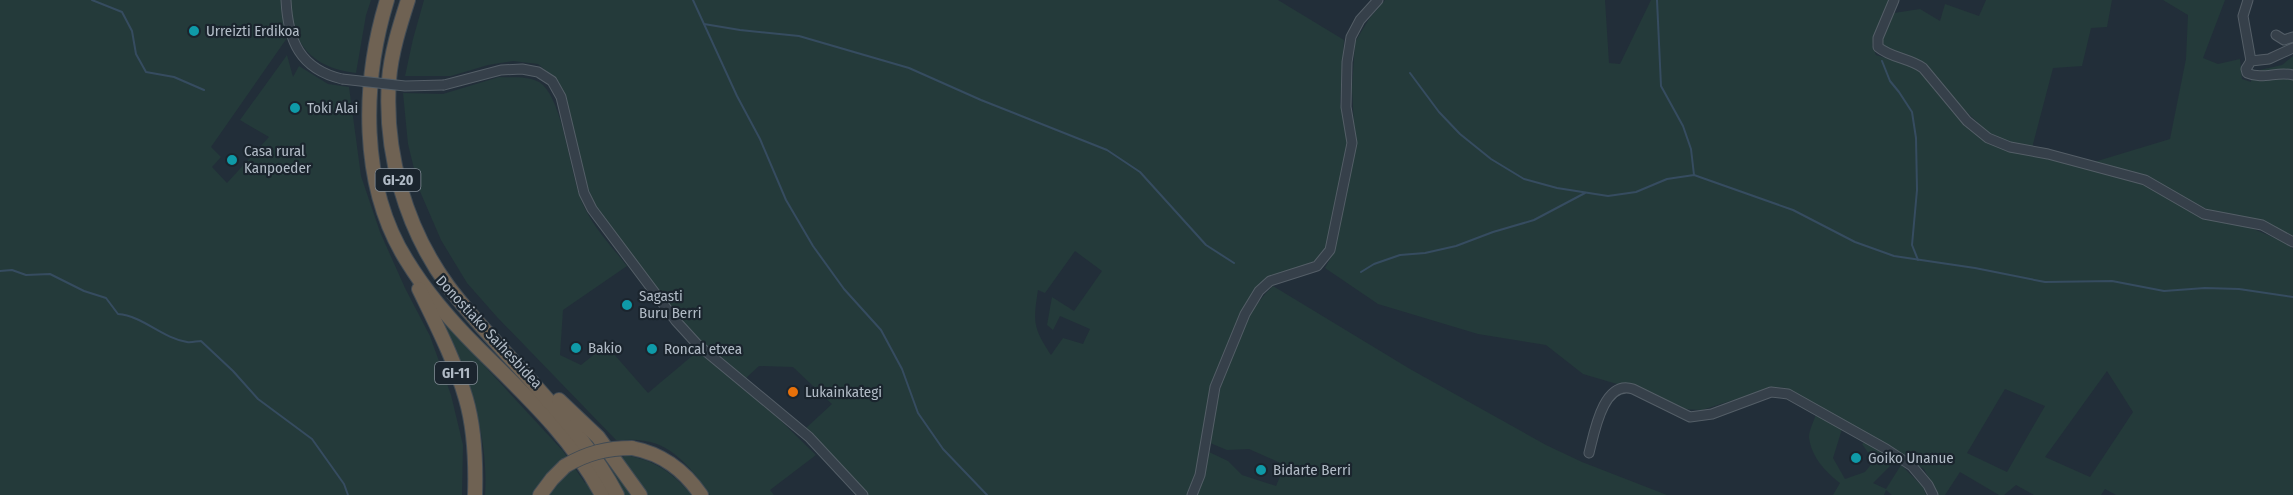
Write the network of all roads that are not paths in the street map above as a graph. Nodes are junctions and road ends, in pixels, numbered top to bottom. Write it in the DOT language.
graph roads {
  1 [pos="286,0"];
  2 [pos="387,0"];
  3 [pos="408,0"];
  4 [pos="1378,0"];
  5 [pos="1894,0"];
  6 [pos="2248,0"];
  7 [pos="2276,35"];
  8 [pos="2293,37"];
  9 [pos="2293,48"];
  10 [pos="2251,61"];
  11 [pos="2293,75"];
  12 [pos="2293,242"];
  13 [pos="406,260"];
  14 [pos="490,334"];
  15 [pos="1589,453"];
  16 [pos="475,495"];
  17 [pos="540,495"];
  18 [pos="602,495"];
  19 [pos="617,495"];
  20 [pos="640,495"];
  21 [pos="701,495"];
  22 [pos="863,495"];
  23 [pos="1192,495"];
  24 [pos="1933,495"];
  1 -- 22 [label="street, bridge"];
  2 -- 13 [label="highway, Donostiako Saihesbidea / GI-20"];
  3 -- 14 [label="highway, Donostiako Saihesbidea / GI-20"];
  4 -- 23 [label="street"];
  5 -- 12 [label="street"];
  6 -- 10 [label="street"];
  7 -- 8 [label="street"];
  9 -- 10 [label="street"];
  10 -- 11 [label="street"];
  13 -- 16 [label="highway, GI-11"];
  13 -- 18 [label="highway, Donostiako Saihesbidea / GI-20"];
  14 -- 19 [label="highway, Donostiako Saihesbidea / GI-20"];
  14 -- 20 [label="highway"];
  15 -- 24 [label="street"];
  17 -- 21 [label="highway, bridge"];
}
